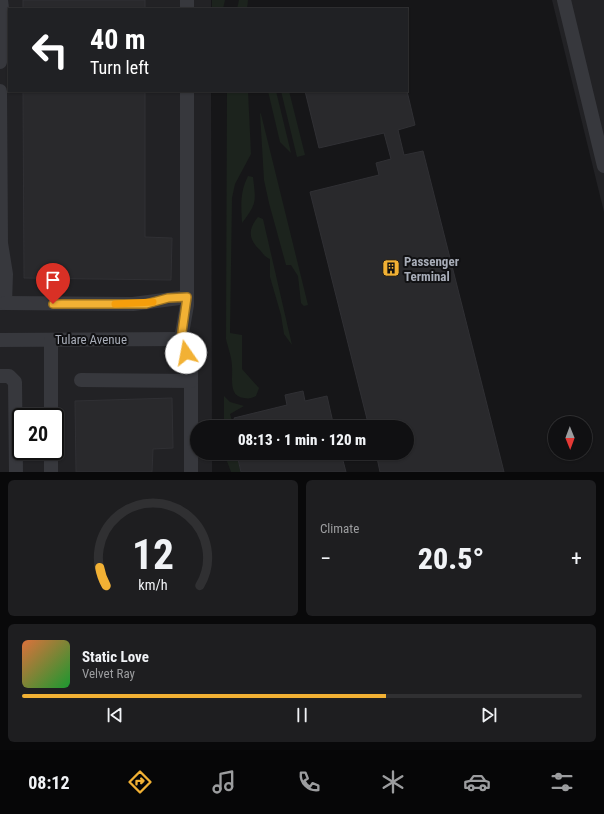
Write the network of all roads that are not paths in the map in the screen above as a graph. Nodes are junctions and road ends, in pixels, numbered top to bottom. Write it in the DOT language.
graph roads {
  1 [pos="1,0"];
  2 [pos="564,0"];
  3 [pos="0,62"];
  4 [pos="0,91"];
  5 [pos="187,92"];
  6 [pos="604,166"];
  7 [pos="187,297"];
  8 [pos="3,303"];
  9 [pos="181,339"];
  10 [pos="0,340"];
  11 [pos="51,340"];
  12 [pos="0,376"];
  13 [pos="81,380"];
  14 [pos="191,381"];
  15 [pos="51,408"];
  16 [pos="51,460"];
  17 [pos="16,472"];
  18 [pos="51,472"];
  19 [pos="191,472"];
  1 -- 3 [label="street"];
  2 -- 6 [label="street"];
  4 -- 8 [label="street"];
  5 -- 7 [label="street"];
  7 -- 8 [label="street"];
  7 -- 9 [label="street"];
  9 -- 11 [label="street, Tulare Avenue"];
  9 -- 14 [label="street"];
  10 -- 11 [label="street, Tulare Avenue"];
  11 -- 15 [label="street"];
  12 -- 17 [label="street"];
  13 -- 14 [label="street"];
  14 -- 19 [label="street"];
  16 -- 18 [label="street"];
}
